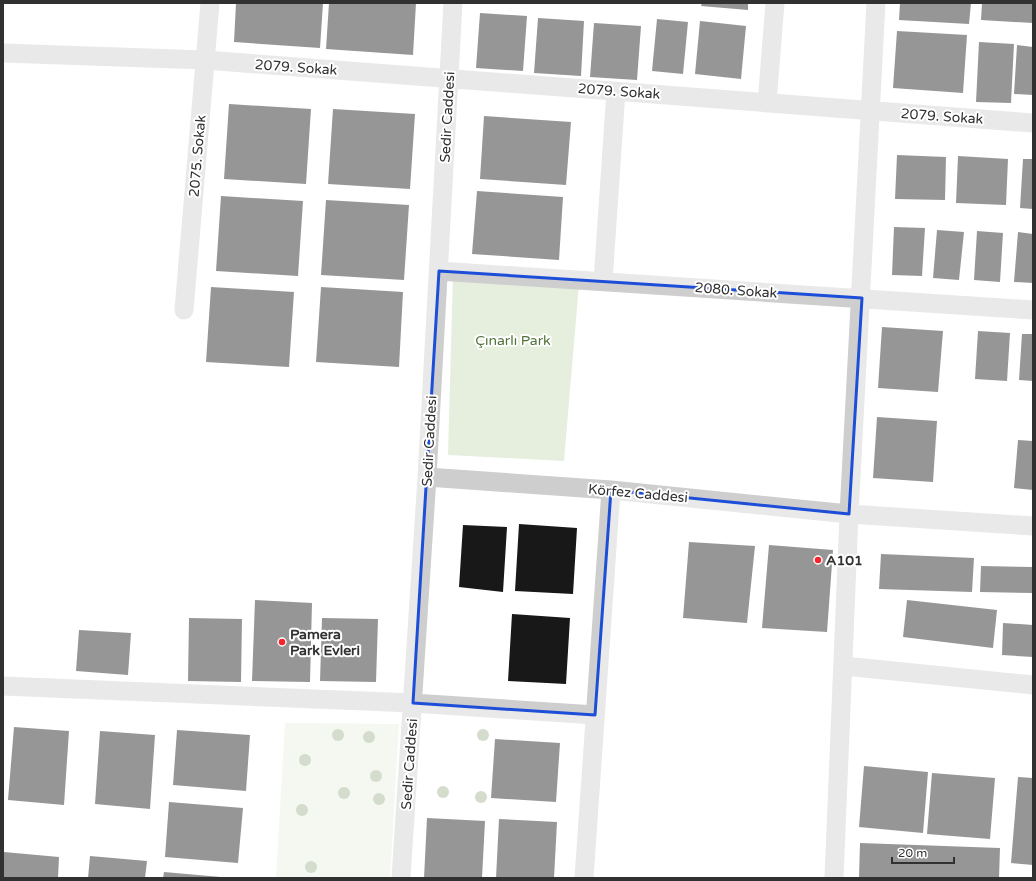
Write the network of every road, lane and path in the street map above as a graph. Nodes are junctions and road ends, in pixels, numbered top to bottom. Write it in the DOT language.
graph roads {
  1 [pos="210,3"];
  2 [pos="453,3"];
  3 [pos="775,3"];
  4 [pos="876,3"];
  5 [pos="3,53"];
  6 [pos="205,60"];
  7 [pos="449,79"];
  8 [pos="616,91"];
  9 [pos="767,103"];
  10 [pos="871,111"];
  11 [pos="1033,123"];
  12 [pos="439,271"];
  13 [pos="603,282"];
  14 [pos="862,298"];
  15 [pos="184,310"];
  16 [pos="1033,310"];
  17 [pos="427,477"];
  18 [pos="611,490"];
  19 [pos="849,514"];
  20 [pos="1033,526"];
  21 [pos="844,666"];
  22 [pos="1033,685"];
  23 [pos="3,686"];
  24 [pos="413,703"];
  25 [pos="595,715"];
  26 [pos="401,878"];
  27 [pos="584,878"];
  28 [pos="834,878"];
  1 -- 6 [label="street, 2075. Sokak"];
  2 -- 7 [label="street, Sedir Caddesi"];
  3 -- 9 [label="street"];
  4 -- 10 [label="street"];
  5 -- 6 [label="street, 2079. Sokak"];
  6 -- 7 [label="street, 2079. Sokak"];
  6 -- 15 [label="street, 2075. Sokak"];
  7 -- 8 [label="street, 2079. Sokak"];
  7 -- 12 [label="street, Sedir Caddesi"];
  8 -- 9 [label="street, 2079. Sokak"];
  8 -- 13 [label="street"];
  9 -- 10 [label="street, 2079. Sokak"];
  10 -- 11 [label="street, 2079. Sokak"];
  10 -- 14 [label="street"];
  12 -- 13 [label="street, 2080. Sokak"];
  12 -- 17 [label="street, Sedir Caddesi"];
  13 -- 14 [label="street, 2080. Sokak"];
  14 -- 16 [label="street, 2080. Sokak"];
  14 -- 19 [label="street"];
  17 -- 18 [label="street, Körfez Caddesi"];
  17 -- 24 [label="street, Sedir Caddesi"];
  18 -- 19 [label="street, Körfez Caddesi"];
  18 -- 25 [label="street"];
  19 -- 20 [label="street, Körfez Caddesi"];
  19 -- 21 [label="street"];
  21 -- 22 [label="street"];
  21 -- 28 [label="street"];
  23 -- 24 [label="street"];
  24 -- 25 [label="street"];
  24 -- 26 [label="street, Sedir Caddesi"];
  25 -- 27 [label="street"];
}
